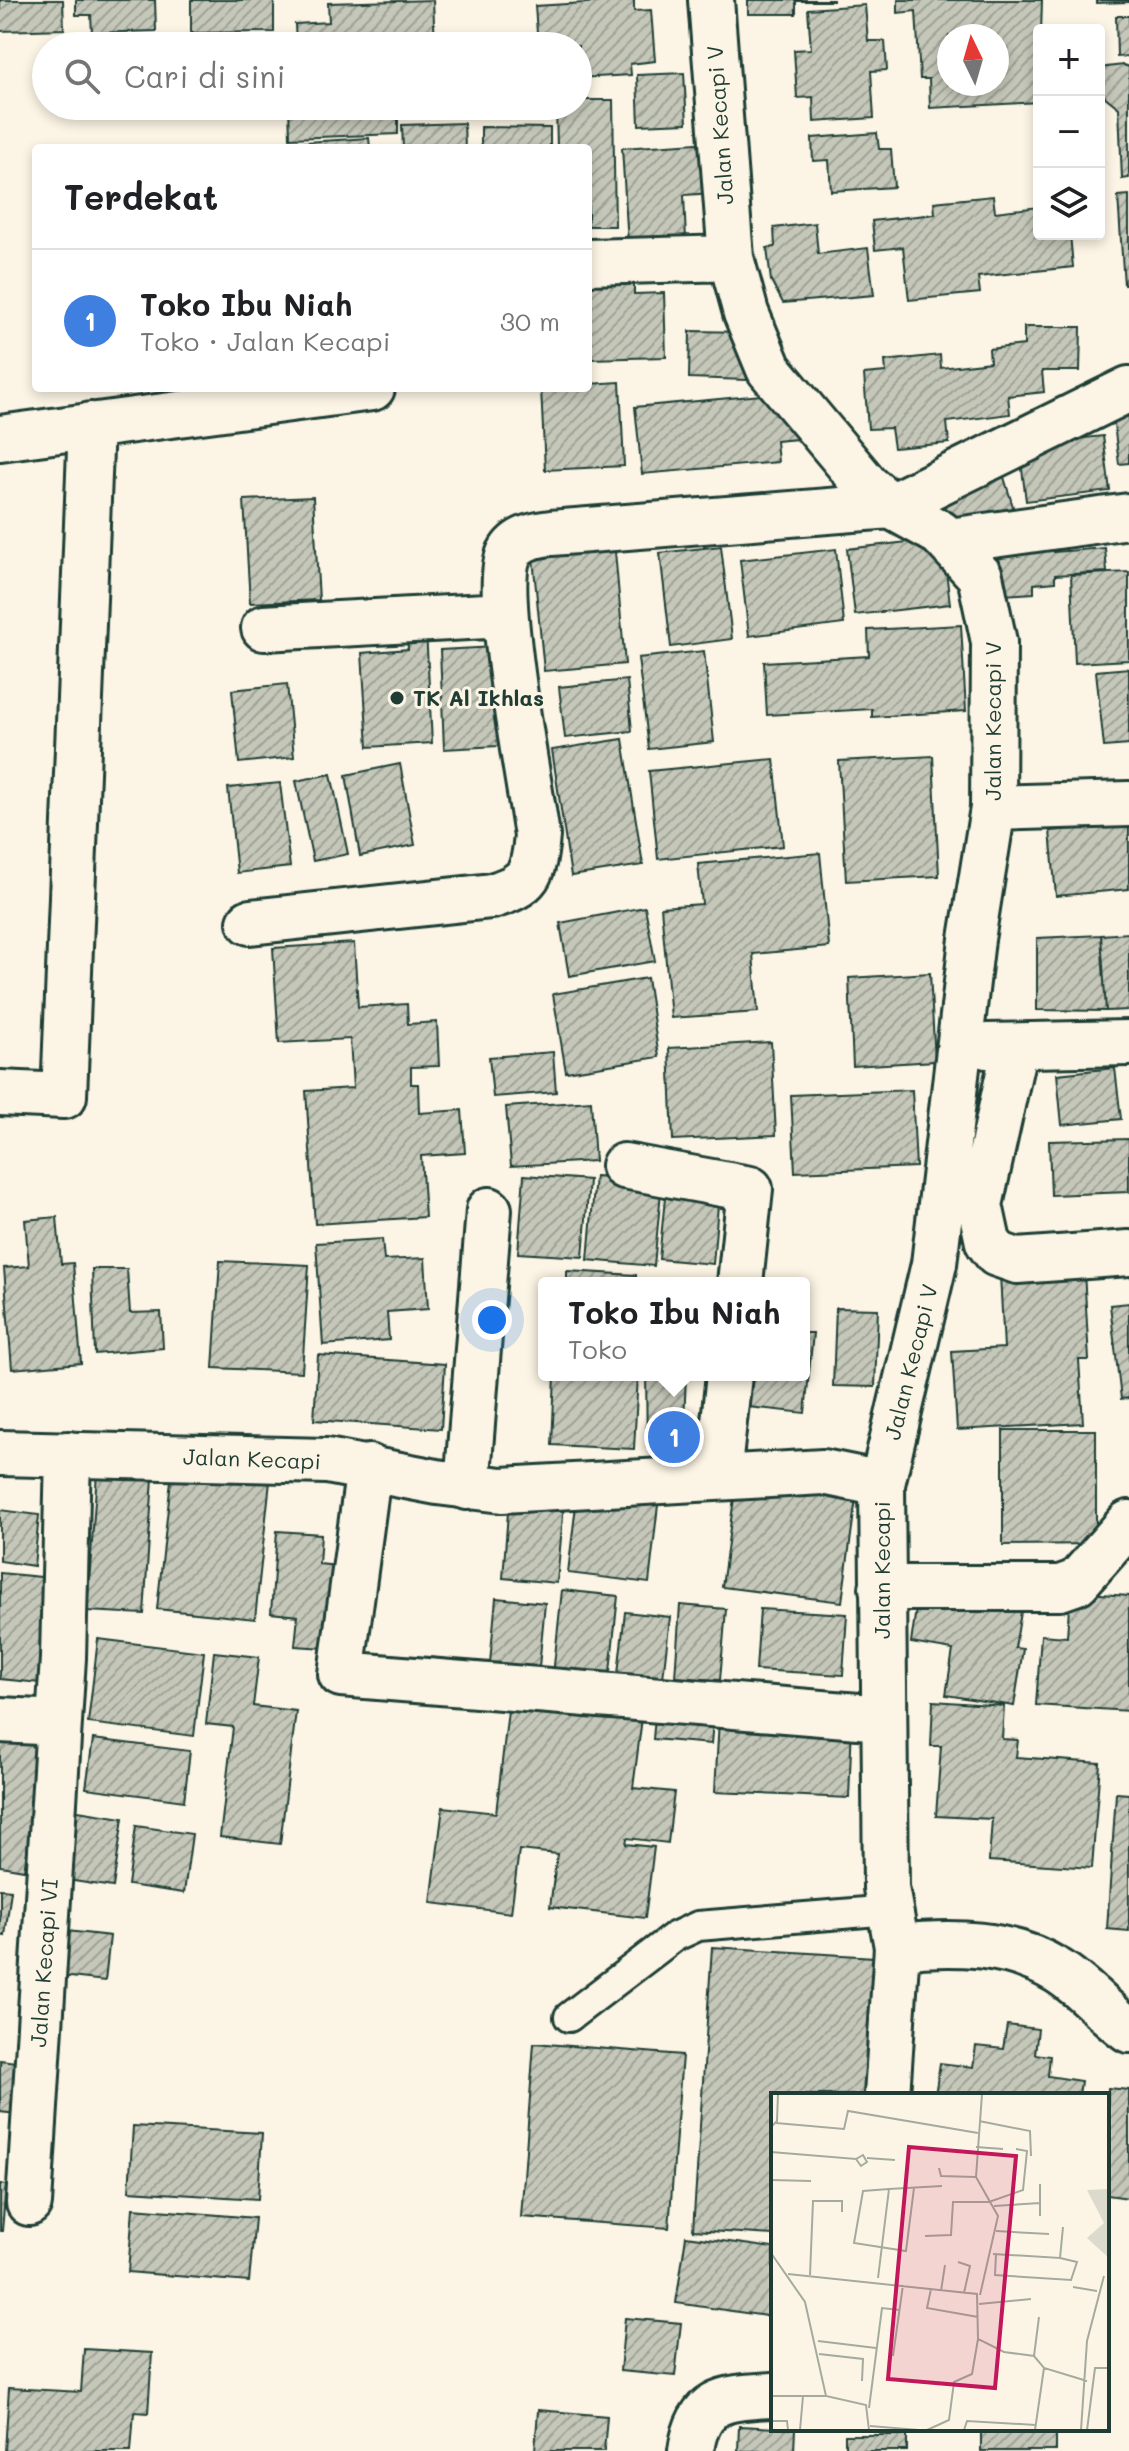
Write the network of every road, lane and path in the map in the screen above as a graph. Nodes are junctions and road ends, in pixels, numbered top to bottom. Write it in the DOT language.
graph roads {
  1 [pos="711,0"];
  2 [pos="731,258"];
  3 [pos="592,262"];
  4 [pos="1129,389"];
  5 [pos="342,392"];
  6 [pos="91,425"];
  7 [pos="0,438"];
  8 [pos="891,506"];
  9 [pos="1129,516"];
  10 [pos="949,541"];
  11 [pos="505,615"];
  12 [pos="264,628"];
  13 [pos="1129,804"];
  14 [pos="993,808"];
  15 [pos="250,922"];
  16 [pos="1129,1043"];
  17 [pos="959,1046"];
  18 [pos="1015,1046"];
  19 [pos="0,1093"];
  20 [pos="624,1166"];
  21 [pos="489,1210"];
  22 [pos="1129,1253"];
  23 [pos="741,1277"];
  24 [pos="728,1381"];
  25 [pos="0,1453"];
  26 [pos="68,1454"];
  27 [pos="369,1467"];
  28 [pos="718,1477"];
  29 [pos="882,1484"];
  30 [pos="467,1487"];
  31 [pos="1129,1523"];
  32 [pos="882,1588"];
  33 [pos="883,1718"];
  34 [pos="0,1720"];
  35 [pos="59,1723"];
  36 [pos="894,1928"];
  37 [pos="569,2017"];
  38 [pos="1129,2030"];
  39 [pos="887,2093"];
  40 [pos="29,2203"];
  41 [pos="771,2395"];
  42 [pos="691,2451"];
  1 -- 2 [label="street, Jalan Kecapi V"];
  2 -- 3 [label="street"];
  2 -- 8 [label="street, Jalan Kecapi V"];
  4 -- 8 [label="street"];
  5 -- 6 [label="street"];
  6 -- 7 [label="street"];
  6 -- 19 [label="street"];
  8 -- 10 [label="street, Jalan Kecapi V"];
  8 -- 11 [label="street"];
  9 -- 10 [label="street"];
  10 -- 14 [label="street, Jalan Kecapi V"];
  11 -- 12 [label="street"];
  11 -- 15 [label="street"];
  13 -- 14 [label="street"];
  14 -- 17 [label="street, Jalan Kecapi V"];
  16 -- 18 [label="street"];
  17 -- 18 [label="street"];
  17 -- 29 [label="street, Jalan Kecapi V"];
  18 -- 22 [label="street"];
  20 -- 23 [label="street"];
  21 -- 30 [label="street"];
  24 -- 28 [label="street"];
  25 -- 26 [label="street, Jalan Kecapi"];
  26 -- 27 [label="street, Jalan Kecapi"];
  26 -- 35 [label="street, Jalan Kecapi VI"];
  27 -- 30 [label="street, Jalan Kecapi"];
  27 -- 33 [label="street"];
  28 -- 29 [label="street, Jalan Kecapi"];
  28 -- 30 [label="street, Jalan Kecapi"];
  29 -- 32 [label="street, Jalan Kecapi"];
  31 -- 32 [label="street"];
  32 -- 33 [label="street, Jalan Kecapi"];
  33 -- 36 [label="street, Jalan Kecapi"];
  34 -- 35 [label="street"];
  35 -- 40 [label="street, Jalan Kecapi VI"];
  36 -- 37 [label="lane"];
  36 -- 38 [label="street"];
  36 -- 39 [label="street, Jalan Kecapi"];
  41 -- 42 [label="street"];
}
